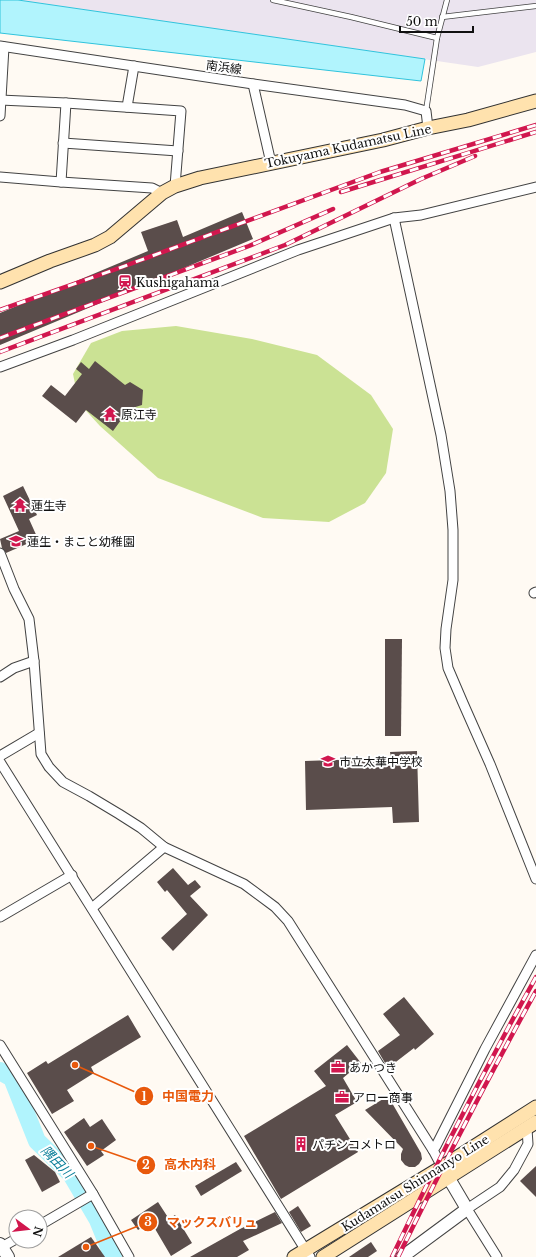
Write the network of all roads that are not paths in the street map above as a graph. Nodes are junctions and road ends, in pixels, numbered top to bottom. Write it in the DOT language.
graph roads {
  1 [pos="273,0"];
  2 [pos="447,0"];
  3 [pos="536,6"];
  4 [pos="442,17"];
  5 [pos="437,38"];
  6 [pos="2,46"];
  7 [pos="134,66"];
  8 [pos="253,84"];
  9 [pos="0,100"];
  10 [pos="536,101"];
  11 [pos="66,103"];
  12 [pos="127,107"];
  13 [pos="426,111"];
  14 [pos="0,116"];
  15 [pos="428,128"];
  16 [pos="63,143"];
  17 [pos="178,151"];
  18 [pos="271,163"];
  19 [pos="0,177"];
  20 [pos="61,182"];
  21 [pos="175,186"];
  22 [pos="536,187"];
  23 [pos="162,193"];
  24 [pos="394,218"];
  25 [pos="2,280"];
  26 [pos="0,367"];
  27 [pos="0,553"];
  28 [pos="34,661"];
  29 [pos="0,677"];
  30 [pos="39,733"];
  31 [pos="0,756"];
  32 [pos="0,762"];
  33 [pos="164,847"];
  34 [pos="72,875"];
  35 [pos="536,879"];
  36 [pos="92,908"];
  37 [pos="0,917"];
  38 [pos="536,955"];
  39 [pos="0,1045"];
  40 [pos="0,1057"];
  41 [pos="11,1061"];
  42 [pos="536,1107"];
  43 [pos="531,1126"];
  44 [pos="433,1150"];
  45 [pos="445,1172"];
  46 [pos="93,1194"];
  47 [pos="467,1209"];
  48 [pos="48,1220"];
  49 [pos="308,1253"];
  50 [pos="129,1257"];
  51 [pos="294,1257"];
  52 [pos="323,1257"];
  53 [pos="402,1257"];
  54 [pos="496,1257"];
  1 -- 5 [label="lane"];
  2 -- 4 [label="lane"];
  3 -- 4 [label="lane"];
  4 -- 5 [label="lane"];
  5 -- 13 [label="lane"];
  6 -- 7 [label="street, 南浜線"];
  6 -- 9 [label="street"];
  7 -- 8 [label="street, 南浜線"];
  7 -- 12 [label="street"];
  8 -- 13 [label="street, 南浜線"];
  8 -- 18 [label="street"];
  9 -- 11 [label="street"];
  9 -- 14 [label="street"];
  10 -- 15 [label="main road, Tokuyama Kudamatsu Line"];
  11 -- 12 [label="street"];
  11 -- 16 [label="street"];
  12 -- 17 [label="street"];
  13 -- 15 [label="street"];
  15 -- 18 [label="main road, Tokuyama Kudamatsu Line"];
  16 -- 17 [label="street"];
  16 -- 20 [label="street"];
  17 -- 21 [label="street"];
  18 -- 21 [label="main road, Tokuyama Kudamatsu Line"];
  19 -- 20 [label="street"];
  20 -- 23 [label="street"];
  21 -- 23 [label="main road, Tokuyama Kudamatsu Line"];
  22 -- 24 [label="street"];
  23 -- 25 [label="main road, Tokuyama Kudamatsu Line"];
  24 -- 26 [label="street"];
  24 -- 35 [label="street"];
  27 -- 28 [label="street"];
  28 -- 29 [label="street"];
  28 -- 30 [label="street"];
  30 -- 31 [label="street"];
  30 -- 33 [label="street"];
  32 -- 34 [label="street"];
  33 -- 36 [label="street"];
  33 -- 44 [label="street"];
  34 -- 36 [label="street"];
  34 -- 37 [label="street"];
  36 -- 49 [label="street"];
  38 -- 44 [label="street"];
  39 -- 41 [label="street"];
  40 -- 41 [label="street"];
  41 -- 46 [label="street"];
  42 -- 45 [label="main road, Kudamatsu Shinnanyo Line"];
  43 -- 45 [label="main road, Kudamatsu Shinnanyo Line"];
  43 -- 47 [label="street"];
  44 -- 45 [label="street"];
  45 -- 47 [label="street"];
  45 -- 49 [label="main road, Kudamatsu Shinnanyo Line"];
  45 -- 52 [label="main road, Kudamatsu Shinnanyo Line"];
  46 -- 48 [label="street"];
  46 -- 50 [label="street"];
  47 -- 53 [label="street"];
  47 -- 54 [label="street"];
  49 -- 51 [label="main road, Kudamatsu Shinnanyo Line"];
}
